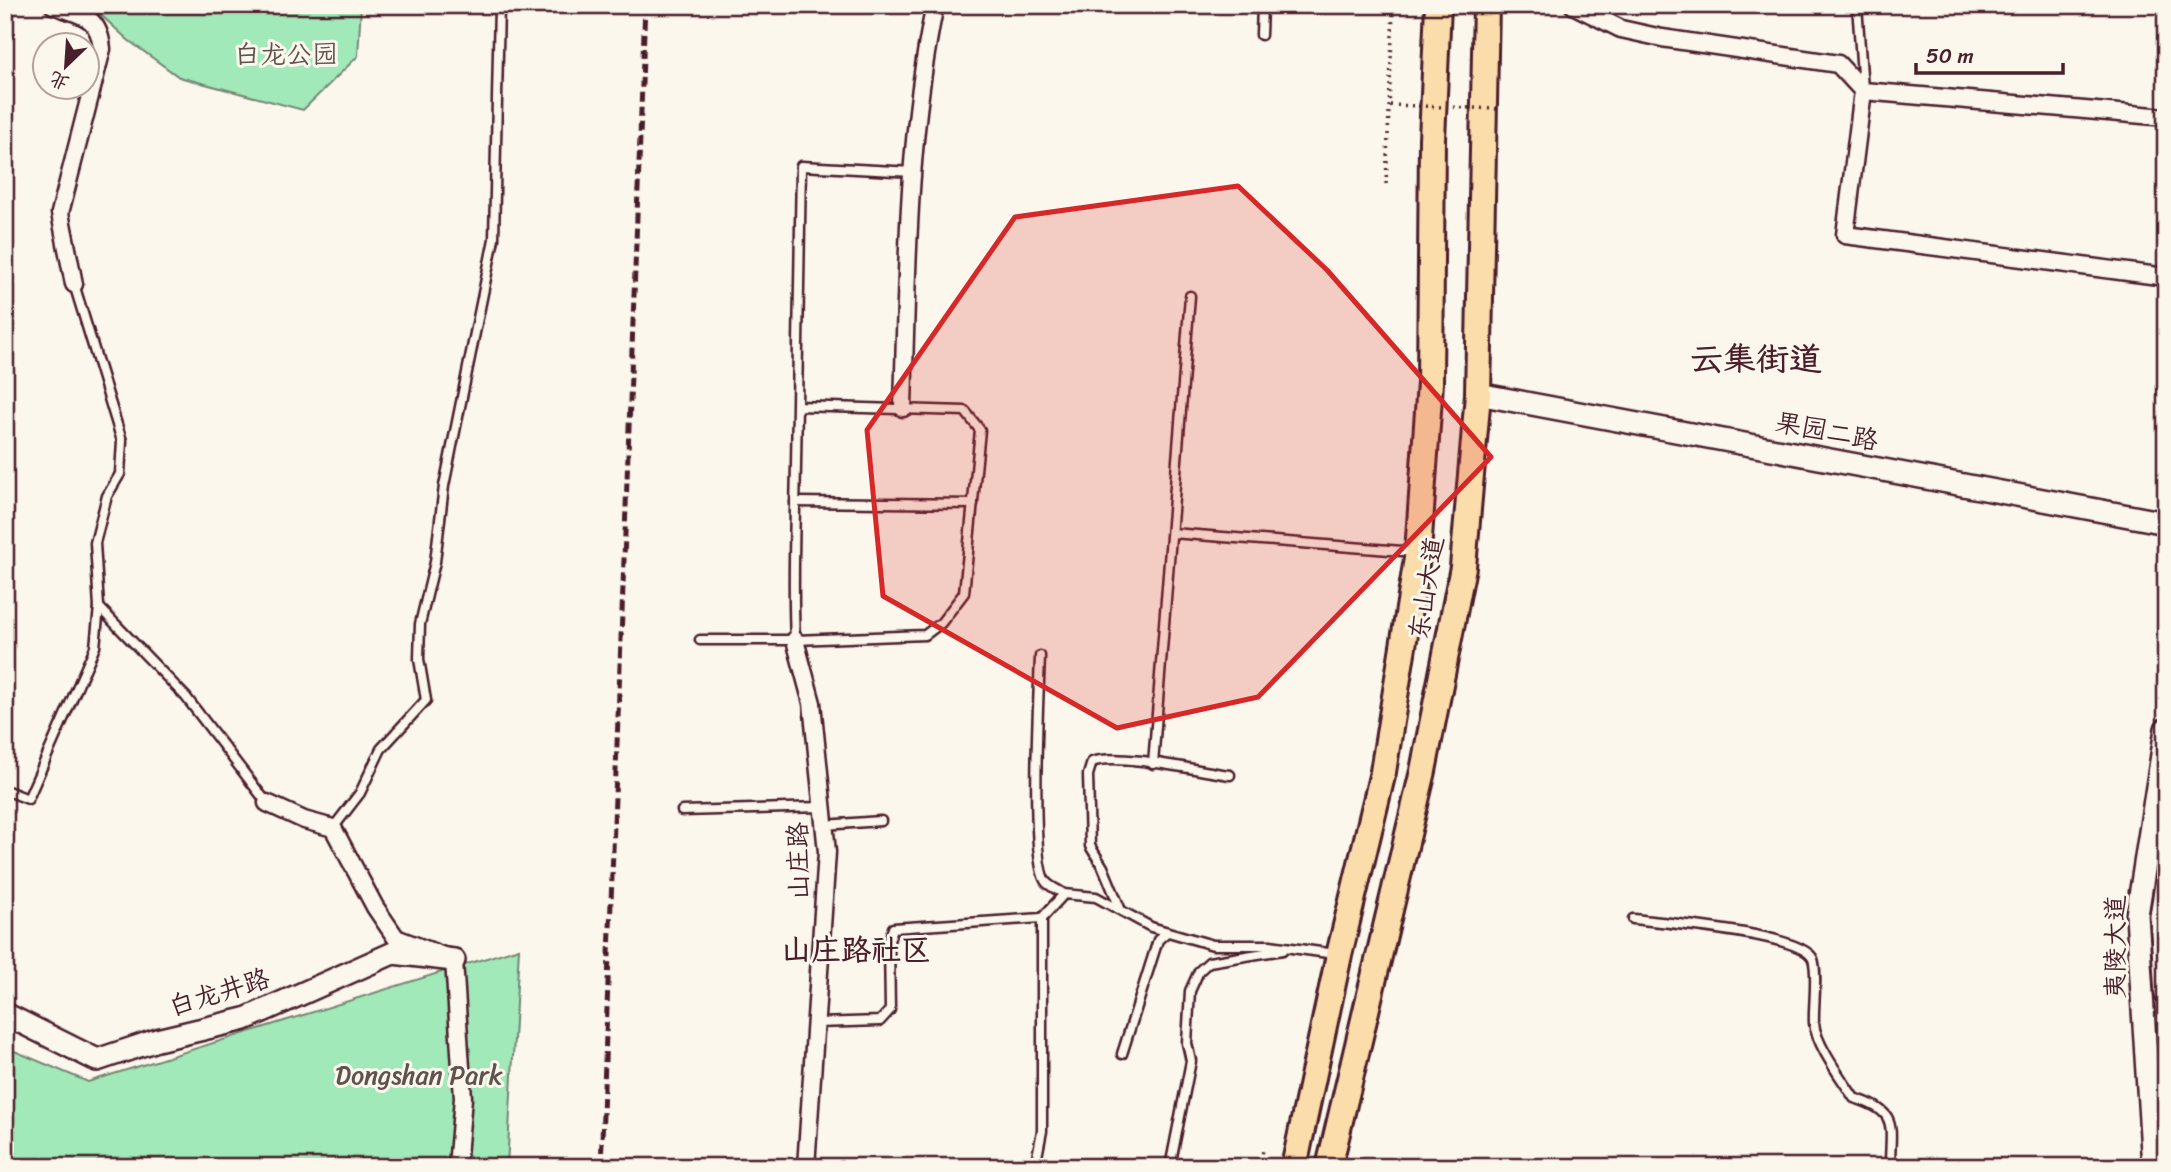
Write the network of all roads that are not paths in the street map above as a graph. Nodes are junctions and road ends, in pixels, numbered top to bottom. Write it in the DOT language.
graph roads {
  1 [pos="53,5"];
  2 [pos="499,5"];
  3 [pos="935,5"];
  4 [pos="1262,5"];
  5 [pos="1438,5"];
  6 [pos="1486,5"];
  7 [pos="1573,5"];
  8 [pos="1857,5"];
  9 [pos="1261,35"];
  10 [pos="1863,91"];
  11 [pos="2166,117"];
  12 [pos="913,172"];
  13 [pos="2166,277"];
  14 [pos="74,284"];
  15 [pos="1191,296"];
  16 [pos="1478,394"];
  17 [pos="797,406"];
  18 [pos="903,408"];
  19 [pos="795,502"];
  20 [pos="973,504"];
  21 [pos="2166,523"];
  22 [pos="1172,533"];
  23 [pos="1418,552"];
  24 [pos="99,607"];
  25 [pos="701,640"];
  26 [pos="795,640"];
  27 [pos="1040,656"];
  28 [pos="2166,729"];
  29 [pos="1153,764"];
  30 [pos="1230,775"];
  31 [pos="5,790"];
  32 [pos="267,803"];
  33 [pos="821,807"];
  34 [pos="682,811"];
  35 [pos="881,821"];
  36 [pos="823,825"];
  37 [pos="333,828"];
  38 [pos="2166,885"];
  39 [pos="1064,894"];
  40 [pos="1120,908"];
  41 [pos="1042,918"];
  42 [pos="1633,919"];
  43 [pos="1167,932"];
  44 [pos="1293,948"];
  45 [pos="1339,955"];
  46 [pos="454,960"];
  47 [pos="2166,993"];
  48 [pos="5,1014"];
  49 [pos="817,1023"];
  50 [pos="1122,1054"];
  51 [pos="457,1167"];
  52 [pos="806,1167"];
  53 [pos="1035,1167"];
  54 [pos="1170,1167"];
  55 [pos="1294,1167"];
  56 [pos="1329,1167"];
  57 [pos="1890,1167"];
  58 [pos="2153,1167"];
  1 -- 14 [label="street"];
  2 -- 37 [label="lane"];
  3 -- 12 [label="street"];
  4 -- 9 [label="lane"];
  5 -- 23 [label="main road, 东山大道"];
  6 -- 16 [label="main road, 东山大道"];
  7 -- 10 [label="street"];
  8 -- 10 [label="lane"];
  10 -- 11 [label="street"];
  10 -- 13 [label="street"];
  12 -- 17 [label="lane"];
  12 -- 18 [label="street"];
  14 -- 24 [label="lane"];
  15 -- 22 [label="lane"];
  16 -- 21 [label="street, 果园二路"];
  16 -- 56 [label="main road, 东山大道"];
  17 -- 18 [label="lane"];
  17 -- 19 [label="lane"];
  18 -- 20 [label="lane"];
  19 -- 20 [label="lane"];
  19 -- 26 [label="lane"];
  20 -- 26 [label="lane"];
  22 -- 23 [label="lane"];
  22 -- 29 [label="lane"];
  23 -- 45 [label="main road, 东山大道"];
  24 -- 31 [label="lane"];
  24 -- 32 [label="lane"];
  25 -- 26 [label="lane"];
  26 -- 33 [label="street, 山庄路"];
  27 -- 39 [label="lane"];
  28 -- 58 [label="street, 夷陵大道"];
  29 -- 30 [label="lane"];
  29 -- 40 [label="lane"];
  32 -- 37 [label="street"];
  33 -- 34 [label="lane"];
  33 -- 36 [label="street, 山庄路"];
  35 -- 36 [label="lane"];
  36 -- 49 [label="street, 山庄路"];
  37 -- 46 [label="street"];
  38 -- 47 [label="street, 夷陵大道"];
  39 -- 40 [label="lane"];
  39 -- 41 [label="lane"];
  40 -- 43 [label="lane"];
  41 -- 49 [label="lane"];
  41 -- 53 [label="lane"];
  42 -- 57 [label="lane"];
  43 -- 44 [label="lane"];
  43 -- 50 [label="lane"];
  44 -- 45 [label="lane"];
  44 -- 54 [label="lane"];
  45 -- 55 [label="main road, 东山大道"];
  46 -- 48 [label="street, 白龙井路"];
  46 -- 51 [label="street"];
  49 -- 52 [label="street, 山庄路"];
}
